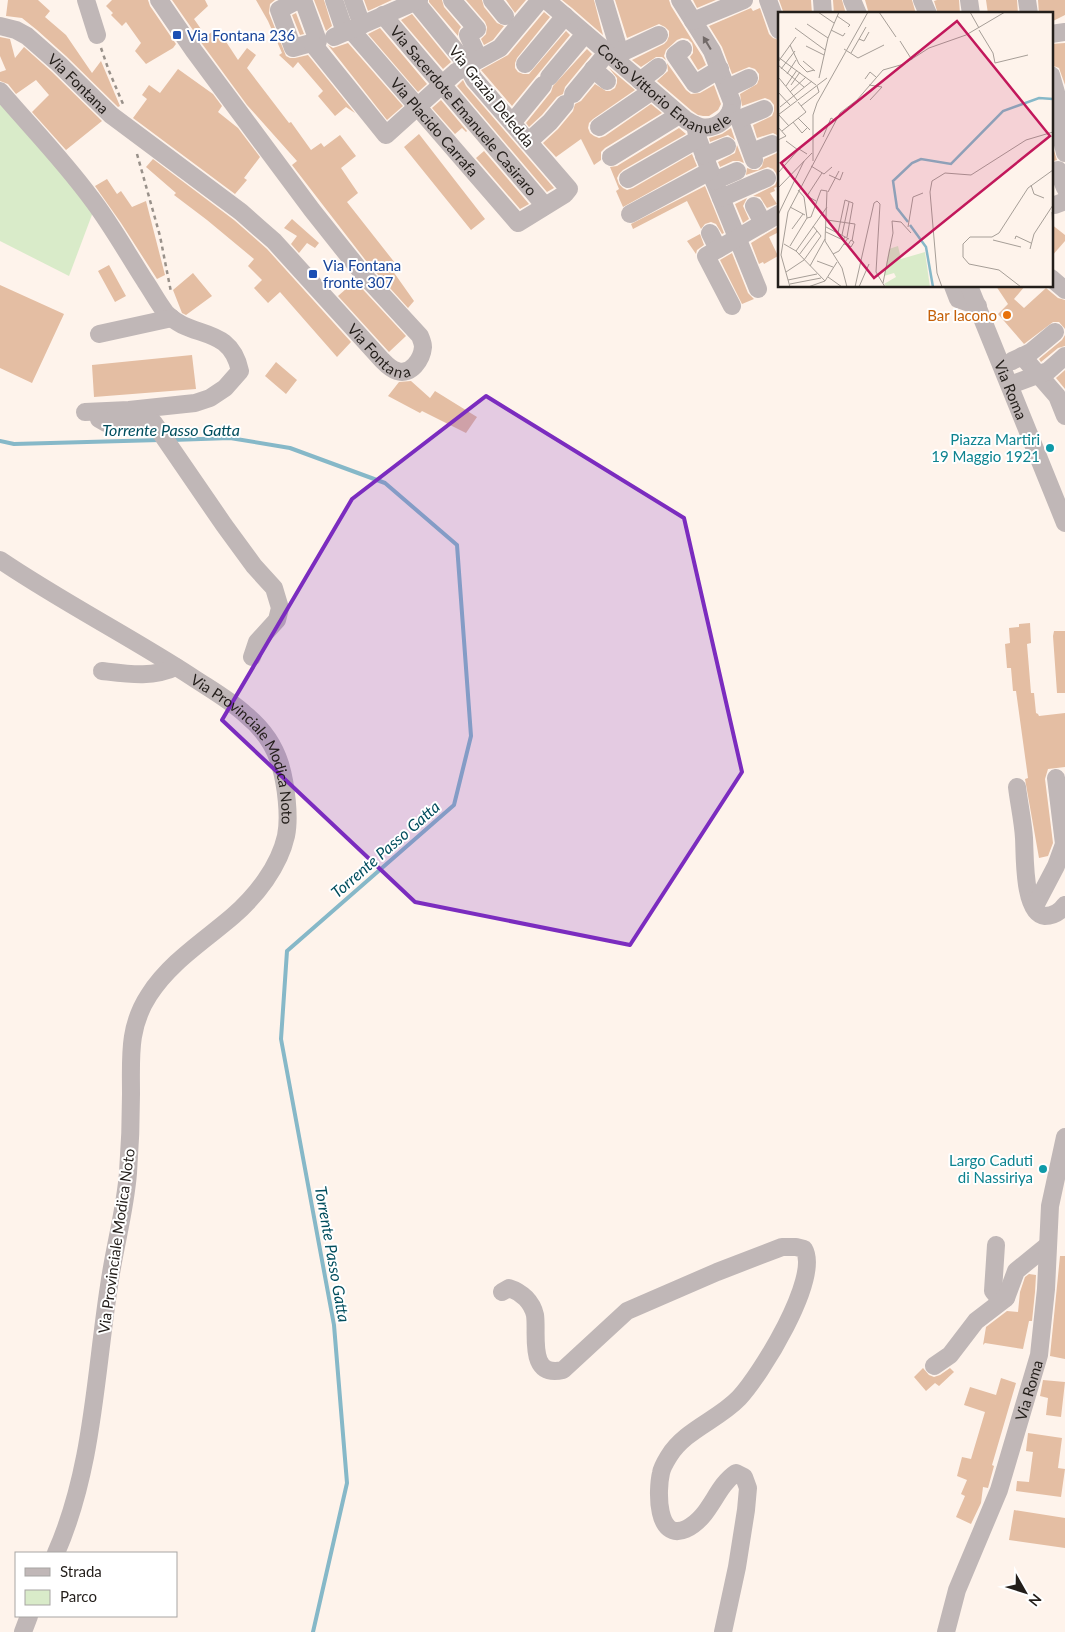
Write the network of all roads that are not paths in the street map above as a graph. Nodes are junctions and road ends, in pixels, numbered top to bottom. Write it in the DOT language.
graph roads {
  1 [pos="86,0"];
  2 [pos="159,0"];
  3 [pos="334,0"];
  4 [pos="353,0"];
  5 [pos="452,0"];
  6 [pos="492,0"];
  7 [pos="540,0"];
  8 [pos="546,0"];
  9 [pos="604,0"];
  10 [pos="680,0"];
  11 [pos="744,0"];
  12 [pos="768,0"];
  13 [pos="852,0"];
  14 [pos="922,0"];
  15 [pos="293,1"];
  16 [pos="417,1"];
  17 [pos="857,12"];
  18 [pos="927,12"];
  19 [pos="383,15"];
  20 [pos="505,16"];
  21 [pos="564,16"];
  22 [pos="693,22"];
  23 [pos="0,26"];
  24 [pos="778,27"];
  25 [pos="1065,32"];
  26 [pos="585,34"];
  27 [pos="1052,34"];
  28 [pos="97,35"];
  29 [pos="337,35"];
  30 [pos="659,35"];
  31 [pos="682,48"];
  32 [pos="613,54"];
  33 [pos="473,62"];
  34 [pos="525,64"];
  35 [pos="658,66"];
  36 [pos="720,69"];
  37 [pos="593,70"];
  38 [pos="1052,77"];
  39 [pos="749,78"];
  40 [pos="606,81"];
  41 [pos="442,84"];
  42 [pos="646,86"];
  43 [pos="728,88"];
  44 [pos="0,91"];
  45 [pos="1061,94"];
  46 [pos="417,107"];
  47 [pos="764,109"];
  48 [pos="679,115"];
  49 [pos="734,116"];
  50 [pos="1063,116"];
  51 [pos="513,124"];
  52 [pos="599,127"];
  53 [pos="696,132"];
  54 [pos="528,142"];
  55 [pos="772,144"];
  56 [pos="494,146"];
  57 [pos="727,146"];
  58 [pos="1065,151"];
  59 [pos="611,157"];
  60 [pos="709,169"];
  61 [pos="1058,170"];
  62 [pos="737,171"];
  63 [pos="767,178"];
  64 [pos="628,179"];
  65 [pos="1065,188"];
  66 [pos="721,198"];
  67 [pos="545,206"];
  68 [pos="754,206"];
  69 [pos="630,214"];
  70 [pos="778,215"];
  71 [pos="762,223"];
  72 [pos="710,233"];
  73 [pos="737,238"];
  74 [pos="718,249"];
  75 [pos="1052,279"];
  76 [pos="954,288"];
  77 [pos="970,288"];
  78 [pos="758,289"];
  79 [pos="1065,290"];
  80 [pos="732,306"];
  81 [pos="978,306"];
  82 [pos="169,315"];
  83 [pos="1055,332"];
  84 [pos="99,334"];
  85 [pos="1022,356"];
  86 [pos="1065,356"];
  87 [pos="1002,366"];
  88 [pos="1038,375"];
  89 [pos="1010,385"];
  90 [pos="1065,416"];
  91 [pos="1062,508"];
  92 [pos="0,560"];
  93 [pos="252,657"];
  94 [pos="176,667"];
  95 [pos="102,671"];
  96 [pos="1056,778"];
  97 [pos="1017,787"];
  98 [pos="1065,905"];
  99 [pos="1034,906"];
  100 [pos="1065,1137"];
  101 [pos="1058,1207"];
  102 [pos="996,1245"];
  103 [pos="1048,1245"];
  104 [pos="502,1292"];
  105 [pos="1006,1298"];
  106 [pos="934,1366"];
  107 [pos="56,1552"];
  108 [pos="29,1617"];
  109 [pos="23,1632"];
  110 [pos="723,1632"];
  111 [pos="946,1632"];
  1 -- 28 [label="street"];
  2 -- 23 [label="street, Via Fontana"];
  3 -- 29 [label="street"];
  4 -- 29 [label="street"];
  5 -- 33 [label="street"];
  6 -- 20 [label="street"];
  7 -- 33 [label="street"];
  8 -- 21 [label="street, Corso Vittorio Emanuele"];
  9 -- 32 [label="street"];
  10 -- 22 [label="street, Corso Vittorio Emanuele"];
  11 -- 22 [label="street"];
  12 -- 24 [label="street"];
  13 -- 17 [label="street"];
  14 -- 18 [label="street"];
  15 -- 29 [label="street"];
  15 -- 29 [label="street"];
  16 -- 19 [label="street"];
  16 -- 33 [label="street, Via Grazia Deledda"];
  19 -- 29 [label="street"];
  19 -- 41 [label="street, Via Sacerdote Emanuele Casiraro"];
  21 -- 26 [label="street, Corso Vittorio Emanuele"];
  21 -- 34 [label="street"];
  36 -- 22 [label="street, Corso Vittorio Emanuele, one-way"];
  25 -- 27 [label="street"];
  26 -- 32 [label="street, Corso Vittorio Emanuele"];
  26 -- 51 [label="street"];
  29 -- 46 [label="street, Via Placido Carrafa"];
  29 -- 46 [label="street"];
  30 -- 32 [label="street"];
  31 -- 36 [label="street"];
  32 -- 37 [label="street"];
  32 -- 42 [label="street, Corso Vittorio Emanuele"];
  33 -- 41 [label="street"];
  33 -- 51 [label="street, Via Grazia Deledda"];
  35 -- 42 [label="street"];
  36 -- 43 [label="street, Corso Vittorio Emanuele"];
  37 -- 40 [label="street"];
  37 -- 54 [label="street"];
  38 -- 45 [label="street"];
  39 -- 43 [label="street"];
  41 -- 46 [label="street"];
  41 -- 56 [label="street, Via Sacerdote Emanuele Casiraro"];
  42 -- 48 [label="street, Corso Vittorio Emanuele"];
  42 -- 52 [label="street"];
  43 -- 49 [label="street, Corso Vittorio Emanuele"];
  44 -- 82 [label="street"];
  45 -- 50 [label="street"];
  46 -- 67 [label="street, Via Placido Carrafa"];
  47 -- 49 [label="street"];
  48 -- 53 [label="street, Corso Vittorio Emanuele"];
  48 -- 59 [label="street"];
  49 -- 53 [label="street, Corso Vittorio Emanuele"];
  49 -- 55 [label="street"];
  50 -- 58 [label="street"];
  51 -- 54 [label="street, Via Grazia Deledda"];
  51 -- 56 [label="street"];
  53 -- 60 [label="street"];
  53 -- 64 [label="street"];
  54 -- 67 [label="street, Via Grazia Deledda"];
  56 -- 67 [label="street, Via Sacerdote Emanuele Casiraro"];
  57 -- 60 [label="street"];
  60 -- 62 [label="street"];
  60 -- 66 [label="street"];
  60 -- 69 [label="street"];
  61 -- 65 [label="street"];
  63 -- 66 [label="street"];
  66 -- 73 [label="street"];
  68 -- 71 [label="street"];
  70 -- 71 [label="street"];
  71 -- 73 [label="street"];
  72 -- 74 [label="street"];
  73 -- 74 [label="street"];
  73 -- 78 [label="street"];
  74 -- 80 [label="street"];
  75 -- 79 [label="street"];
  76 -- 81 [label="street"];
  77 -- 81 [label="street, Via Roma"];
  81 -- 87 [label="street, Via Roma"];
  82 -- 84 [label="street"];
  82 -- 93 [label="street"];
  83 -- 85 [label="street"];
  85 -- 87 [label="street"];
  85 -- 88 [label="street"];
  86 -- 88 [label="street"];
  87 -- 89 [label="street, Via Roma"];
  88 -- 89 [label="street"];
  88 -- 90 [label="street"];
  89 -- 91 [label="street, Via Roma"];
  92 -- 94 [label="street, Via Provinciale Modica Noto"];
  94 -- 95 [label="street"];
  94 -- 107 [label="street, Via Provinciale Modica Noto"];
  96 -- 99 [label="street"];
  97 -- 99 [label="street"];
  98 -- 99 [label="street"];
  100 -- 101 [label="street, Via Roma"];
  101 -- 103 [label="street, Via Roma"];
  102 -- 105 [label="street"];
  103 -- 105 [label="street"];
  103 -- 111 [label="street, Via Roma"];
  104 -- 110 [label="street"];
  105 -- 106 [label="street"];
  108 -- 109 [label="street"];
}
